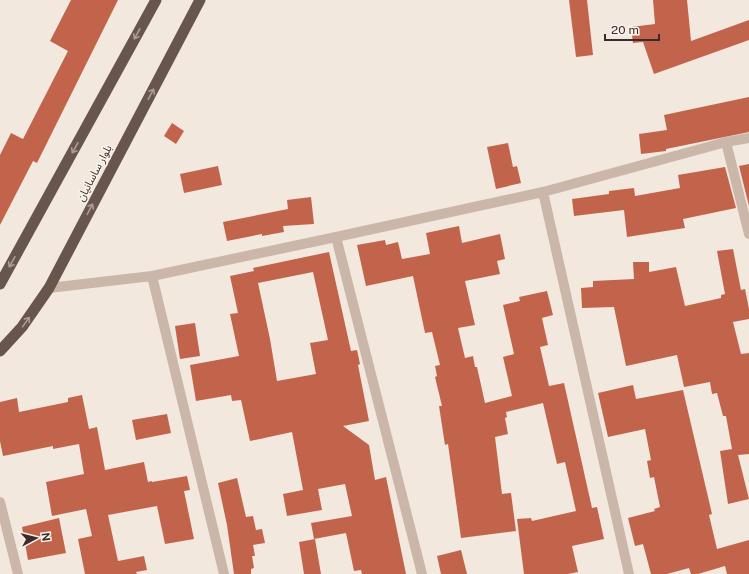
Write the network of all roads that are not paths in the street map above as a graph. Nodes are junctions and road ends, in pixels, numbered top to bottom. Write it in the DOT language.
graph roads {
  1 [pos="156,0"];
  2 [pos="200,0"];
  3 [pos="749,138"];
  4 [pos="726,142"];
  5 [pos="542,192"];
  6 [pos="749,234"];
  7 [pos="336,237"];
  8 [pos="152,276"];
  9 [pos="0,284"];
  10 [pos="49,288"];
  11 [pos="0,351"];
  12 [pos="0,502"];
  13 [pos="18,574"];
  14 [pos="224,574"];
  15 [pos="422,574"];
  16 [pos="629,574"];
  1 -- 9 [label="highway, one-way"];
  10 -- 2 [label="highway, بلوار ساسانیان, one-way"];
  3 -- 4 [label="street"];
  4 -- 5 [label="street"];
  4 -- 6 [label="street"];
  5 -- 7 [label="street"];
  5 -- 16 [label="street"];
  7 -- 8 [label="street"];
  7 -- 15 [label="street"];
  8 -- 10 [label="street"];
  8 -- 14 [label="street"];
  11 -- 10 [label="highway, بلوار ساسانیان, one-way"];
  12 -- 13 [label="street"];
}
